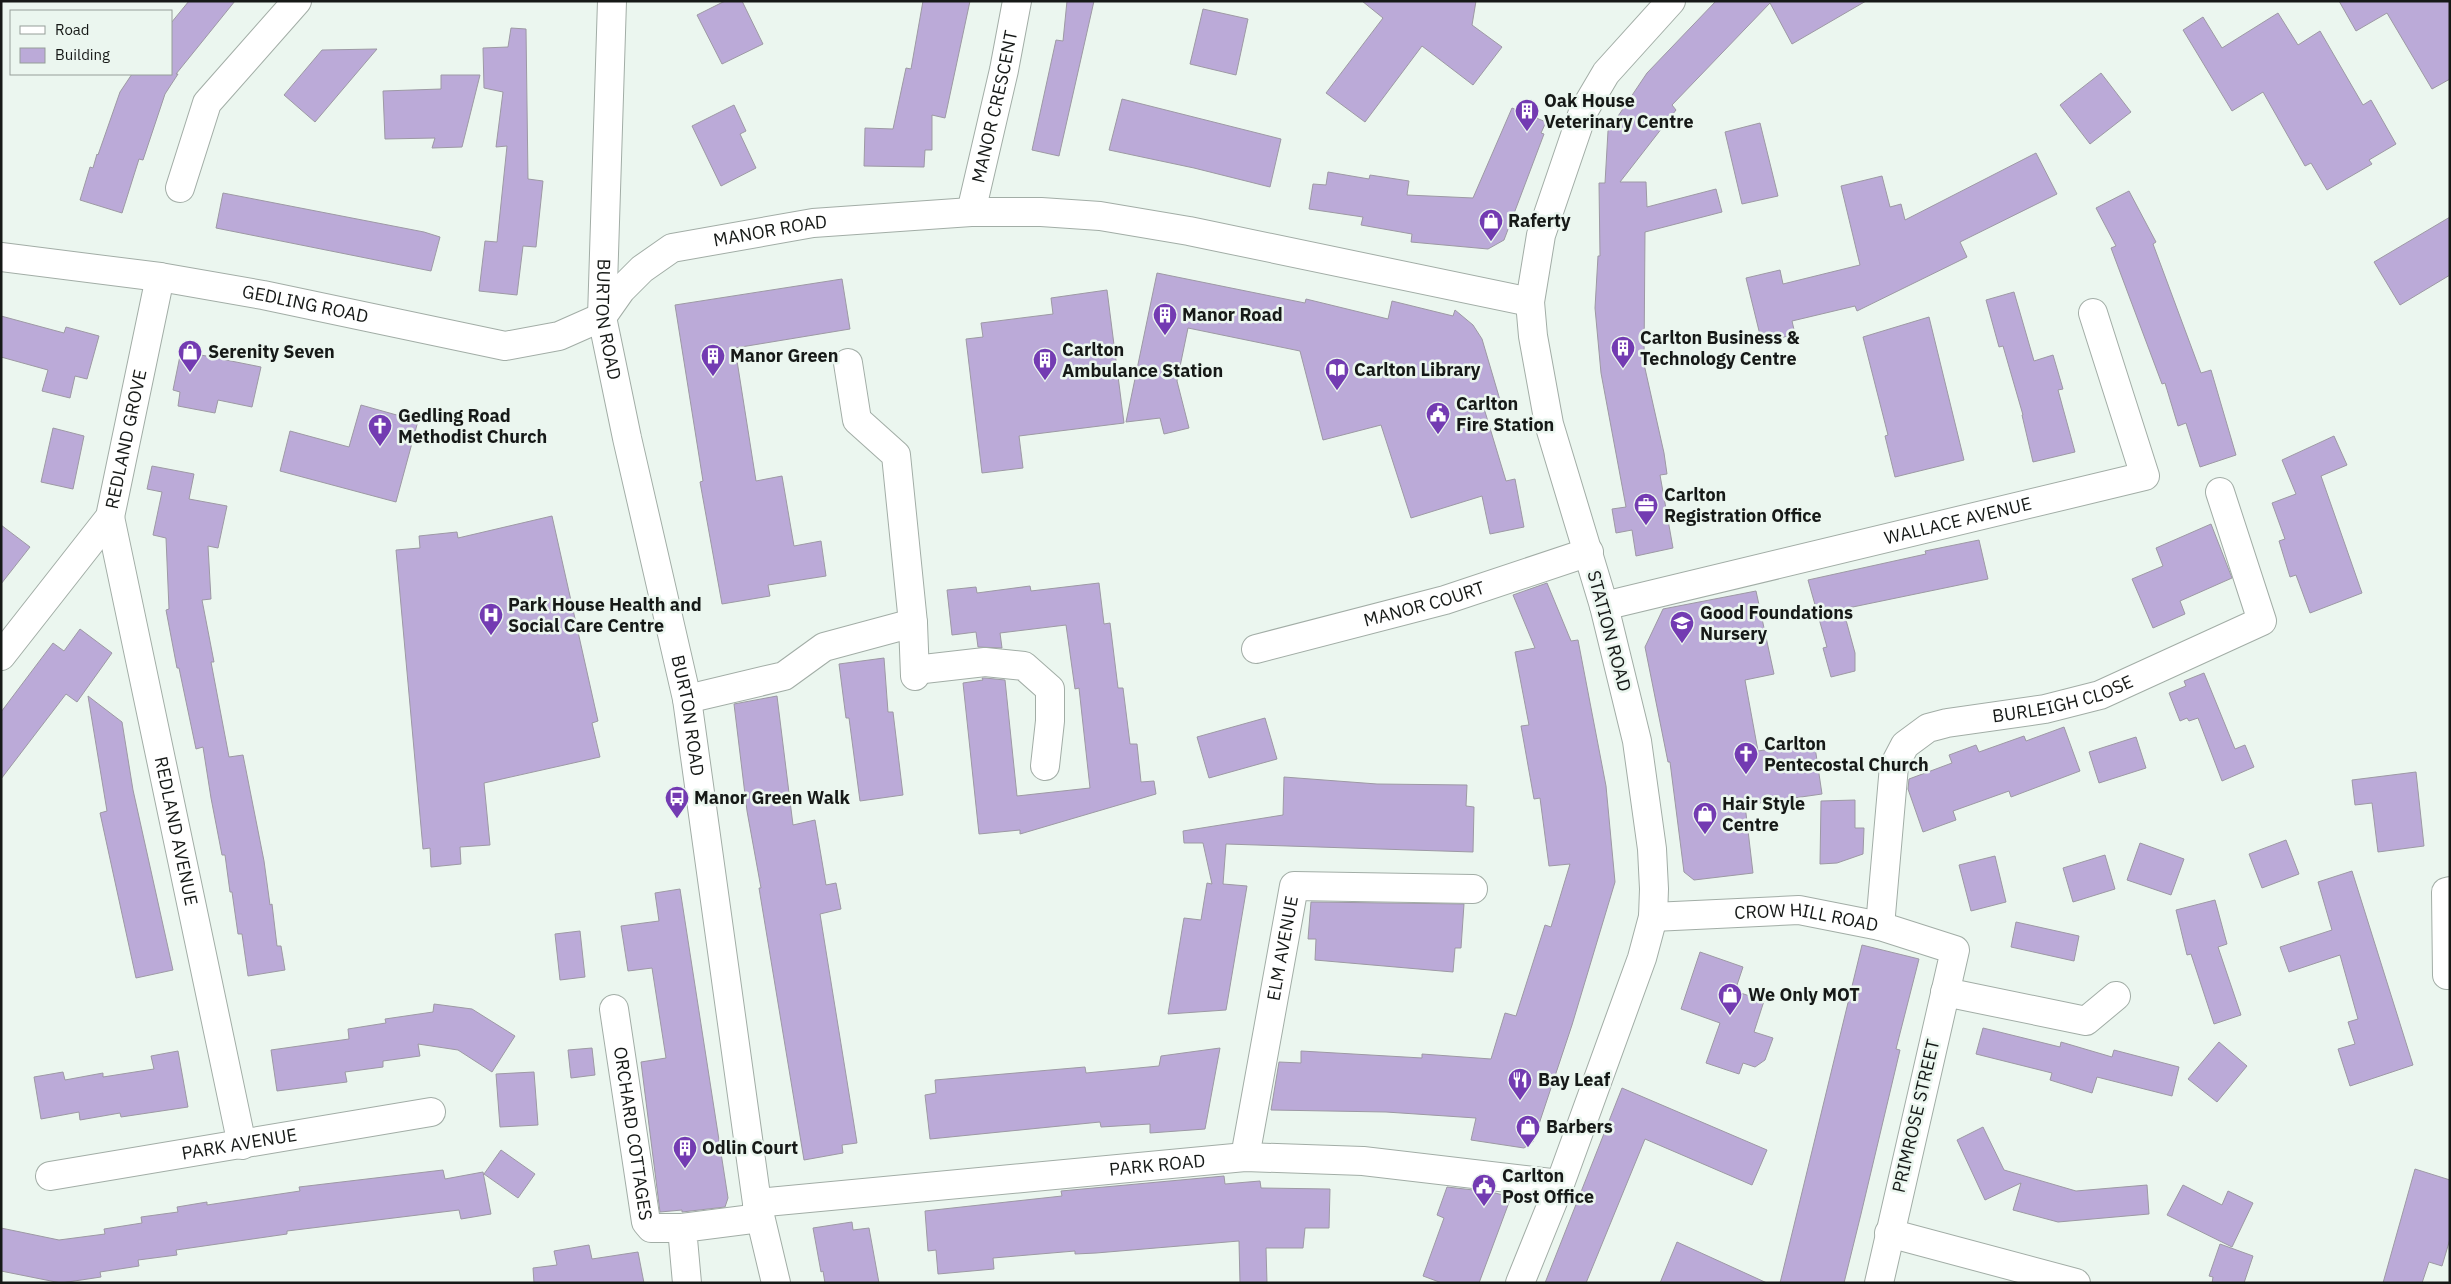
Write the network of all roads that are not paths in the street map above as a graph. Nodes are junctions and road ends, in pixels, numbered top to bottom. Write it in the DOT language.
graph roads {
  1 [pos="297,1"];
  2 [pos="612,1"];
  3 [pos="1017,1"];
  4 [pos="1671,1"];
  5 [pos="180,188"];
  6 [pos="971,212"];
  7 [pos="1,257"];
  8 [pos="160,277"];
  9 [pos="1530,302"];
  10 [pos="2094,313"];
  11 [pos="602,317"];
  12 [pos="848,363"];
  13 [pos="2220,492"];
  14 [pos="110,517"];
  15 [pos="1589,552"];
  16 [pos="1604,606"];
  17 [pos="913,623"];
  18 [pos="1256,649"];
  19 [pos="1,656"];
  20 [pos="687,699"];
  21 [pos="1045,766"];
  22 [pos="1473,889"];
  23 [pos="2450,891"];
  24 [pos="1653,918"];
  25 [pos="1880,926"];
  26 [pos="1955,950"];
  27 [pos="2447,975"];
  28 [pos="1945,992"];
  29 [pos="2116,996"];
  30 [pos="614,1009"];
  31 [pos="431,1112"];
  32 [pos="242,1145"];
  33 [pos="1244,1157"];
  34 [pos="50,1176"];
  35 [pos="1560,1184"];
  36 [pos="758,1210"];
  37 [pos="682,1228"];
  38 [pos="1889,1233"];
  39 [pos="687,1283"];
  40 [pos="776,1283"];
  41 [pos="1520,1283"];
  42 [pos="1879,1283"];
  43 [pos="2076,1283"];
  1 -- 5 [label="street"];
  2 -- 11 [label="street, BURTON ROAD"];
  3 -- 6 [label="street, MANOR CRESCENT"];
  4 -- 9 [label="street, STATION ROAD"];
  6 -- 9 [label="street, MANOR ROAD"];
  6 -- 11 [label="street, MANOR ROAD"];
  7 -- 8 [label="street, GEDLING ROAD"];
  8 -- 11 [label="street, GEDLING ROAD"];
  8 -- 14 [label="street, REDLAND GROVE"];
  9 -- 15 [label="street, STATION ROAD"];
  10 -- 16 [label="street, WALLACE AVENUE"];
  11 -- 20 [label="street, BURTON ROAD"];
  12 -- 17 [label="street"];
  13 -- 25 [label="street, BURLEIGH CLOSE"];
  14 -- 19 [label="street, REDLAND GROVE"];
  14 -- 32 [label="street, REDLAND AVENUE"];
  15 -- 16 [label="street, STATION ROAD"];
  15 -- 18 [label="street, MANOR COURT"];
  16 -- 24 [label="street, STATION ROAD"];
  17 -- 20 [label="street"];
  17 -- 21 [label="street"];
  20 -- 36 [label="street, BURTON ROAD"];
  22 -- 33 [label="street, ELM AVENUE"];
  23 -- 27 [label="street"];
  24 -- 25 [label="street, CROW HILL ROAD"];
  24 -- 35 [label="street, STATION ROAD"];
  25 -- 26 [label="street, CROW HILL ROAD"];
  26 -- 28 [label="street, PRIMROSE STREET"];
  28 -- 29 [label="street"];
  28 -- 38 [label="street, PRIMROSE STREET"];
  30 -- 37 [label="street, ORCHARD COTTAGES"];
  31 -- 32 [label="street, PARK AVENUE"];
  32 -- 34 [label="street, PARK AVENUE"];
  33 -- 35 [label="street, PARK ROAD"];
  33 -- 36 [label="street, PARK ROAD"];
  35 -- 41 [label="street, STATION ROAD"];
  36 -- 37 [label="street, PARK ROAD"];
  36 -- 40 [label="street, BURTON ROAD"];
  37 -- 39 [label="street"];
  38 -- 42 [label="street, PRIMROSE STREET"];
  38 -- 43 [label="street"];
}
